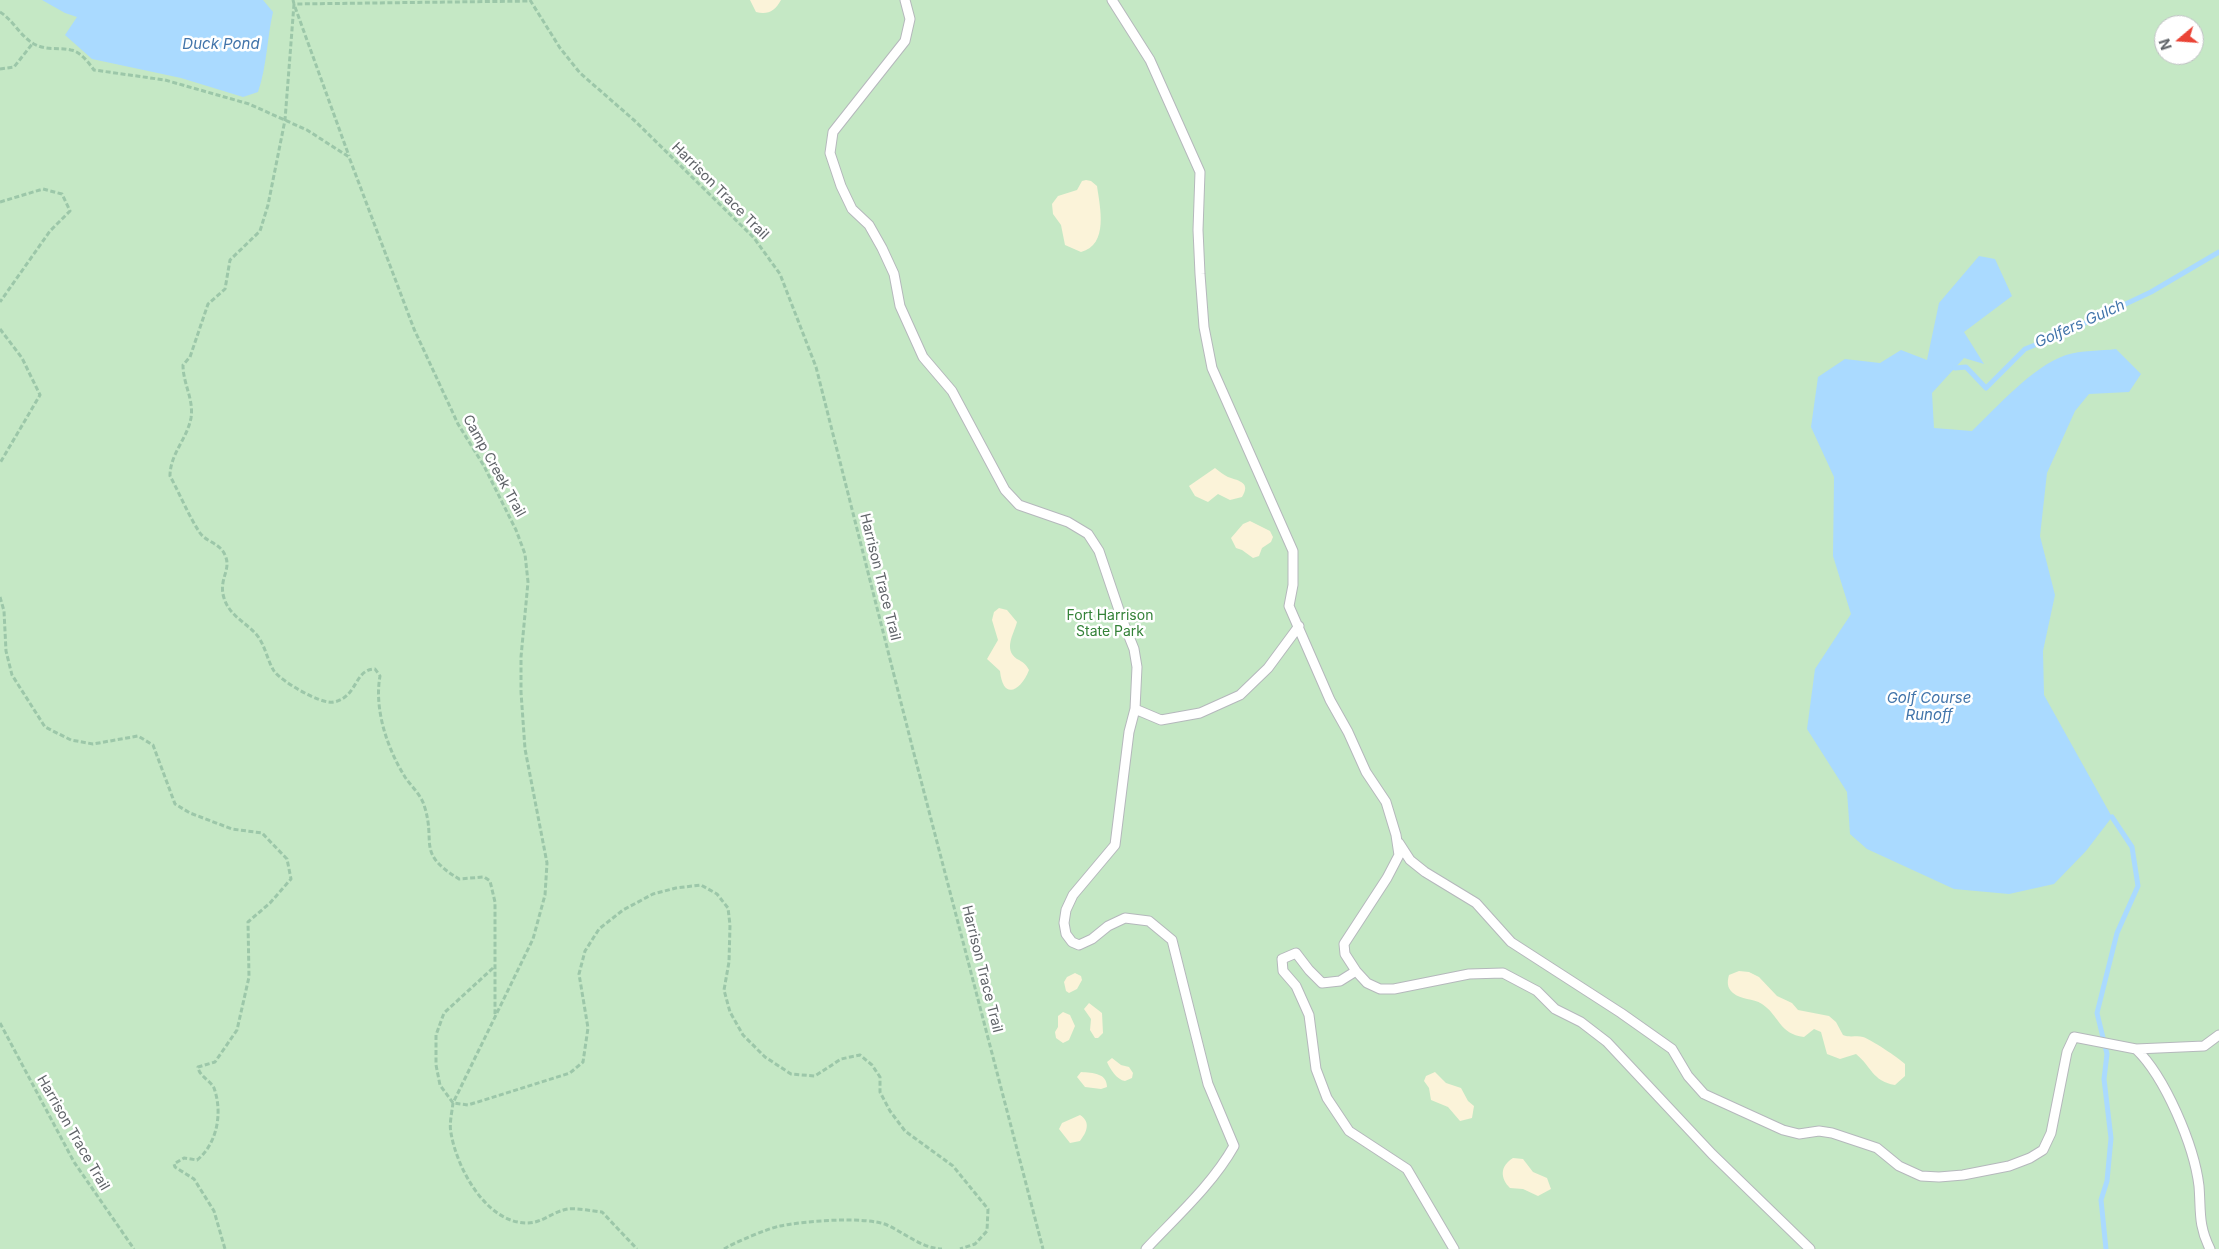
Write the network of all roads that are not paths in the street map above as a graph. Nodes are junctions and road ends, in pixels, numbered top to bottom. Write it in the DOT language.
graph roads {
  1 [pos="904,0"];
  2 [pos="1112,0"];
  3 [pos="1299,626"];
  4 [pos="1135,709"];
  5 [pos="1397,840"];
  6 [pos="1356,970"];
  7 [pos="2219,1035"];
  8 [pos="2136,1048"];
  9 [pos="1146,1249"];
  10 [pos="1454,1249"];
  11 [pos="1810,1249"];
  12 [pos="2210,1249"];
  1 -- 4 [label="lane"];
  2 -- 3 [label="lane"];
  3 -- 4 [label="lane"];
  3 -- 5 [label="lane"];
  4 -- 9 [label="lane"];
  5 -- 6 [label="lane"];
  5 -- 8 [label="lane"];
  6 -- 10 [label="lane"];
  6 -- 11 [label="lane"];
  7 -- 8 [label="lane"];
  8 -- 12 [label="lane"];
}
